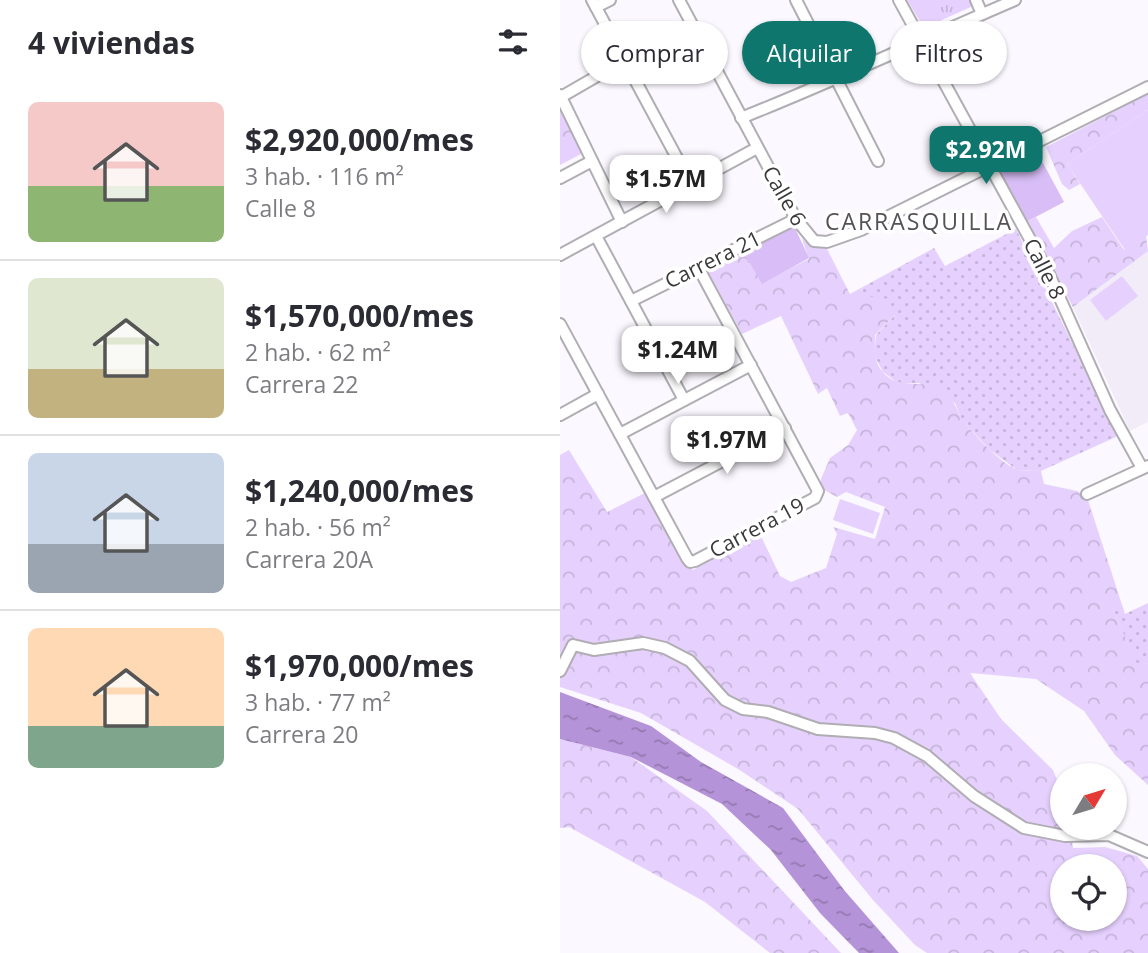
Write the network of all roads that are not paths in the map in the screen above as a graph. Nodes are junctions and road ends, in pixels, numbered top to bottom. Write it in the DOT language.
graph roads {
  1 [pos="610,0"];
  2 [pos="679,0"];
  3 [pos="796,0"];
  4 [pos="899,0"];
  5 [pos="976,0"];
  6 [pos="1016,0"];
  7 [pos="594,4"];
  8 [pos="982,14"];
  9 [pos="603,21"];
  10 [pos="807,21"];
  11 [pos="911,21"];
  12 [pos="966,21"];
  13 [pos="582,84"];
  14 [pos="638,84"];
  15 [pos="824,84"];
  16 [pos="840,84"];
  17 [pos="945,84"];
  18 [pos="1148,87"];
  19 [pos="560,96"];
  20 [pos="741,117"];
  21 [pos="757,148"];
  22 [pos="592,161"];
  23 [pos="878,161"];
  24 [pos="989,167"];
  25 [pos="560,178"];
  26 [pos="691,184"];
  27 [pos="796,219"];
  28 [pos="622,222"];
  29 [pos="596,236"];
  30 [pos="560,256"];
  31 [pos="698,267"];
  32 [pos="631,301"];
  33 [pos="560,324"];
  34 [pos="751,365"];
  35 [pos="598,394"];
  36 [pos="684,400"];
  37 [pos="560,415"];
  38 [pos="785,428"];
  39 [pos="620,434"];
  40 [pos="1145,467"];
  41 [pos="1087,494"];
  42 [pos="654,497"];
  43 [pos="560,671"];
  44 [pos="1148,852"];
  1 -- 7 [label="street"];
  2 -- 20 [label="street, Calle 6"];
  3 -- 10 [label="street"];
  4 -- 11 [label="street, Calle 8"];
  5 -- 8 [label="street"];
  6 -- 8 [label="street"];
  7 -- 9 [label="street"];
  8 -- 12 [label="street"];
  13 -- 19 [label="street"];
  14 -- 26 [label="street"];
  15 -- 20 [label="street"];
  16 -- 23 [label="street"];
  17 -- 24 [label="street, Calle 8"];
  18 -- 24 [label="street"];
  19 -- 22 [label="street"];
  20 -- 21 [label="street, Calle 6"];
  21 -- 26 [label="street"];
  21 -- 27 [label="street, Calle 6"];
  22 -- 25 [label="street"];
  22 -- 28 [label="street"];
  24 -- 27 [label="street, Calle 6"];
  24 -- 40 [label="street, Calle 8"];
  26 -- 28 [label="street"];
  27 -- 31 [label="street, Carrera 21"];
  28 -- 29 [label="street"];
  29 -- 30 [label="street"];
  29 -- 32 [label="street"];
  31 -- 32 [label="street, Carrera 21"];
  31 -- 34 [label="street, Carrera 19"];
  32 -- 36 [label="street"];
  33 -- 35 [label="street"];
  34 -- 36 [label="street"];
  34 -- 38 [label="street, Carrera 19"];
  35 -- 37 [label="street"];
  35 -- 39 [label="street"];
  36 -- 39 [label="street"];
  38 -- 42 [label="street"];
  38 -- 42 [label="street, Carrera 19"];
  39 -- 42 [label="street"];
  40 -- 41 [label="street"];
  43 -- 44 [label="street"];
}
